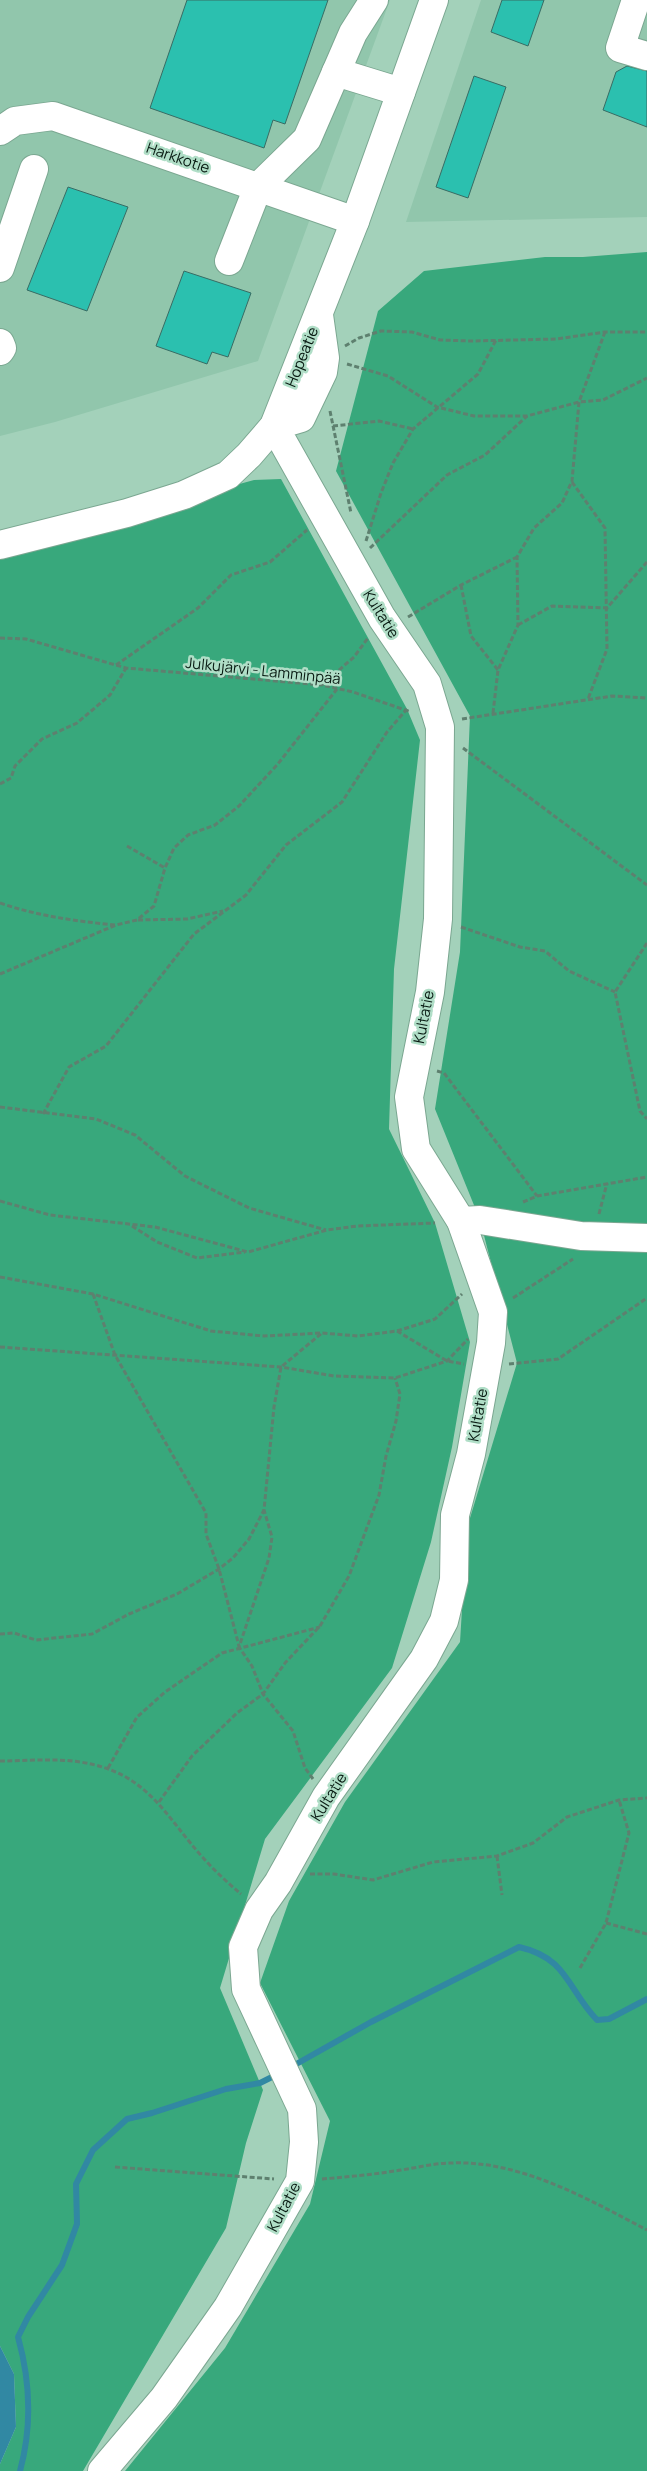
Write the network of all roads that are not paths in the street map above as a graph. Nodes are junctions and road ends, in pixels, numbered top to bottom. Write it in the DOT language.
graph roads {
  1 [pos="374,0"];
  2 [pos="434,0"];
  3 [pos="636,0"];
  4 [pos="647,56"];
  5 [pos="336,72"];
  6 [pos="401,92"];
  7 [pos="0,131"];
  8 [pos="34,169"];
  9 [pos="258,187"];
  10 [pos="355,221"];
  11 [pos="228,261"];
  12 [pos="0,268"];
  13 [pos="319,315"];
  14 [pos="0,344"];
  15 [pos="0,351"];
  16 [pos="274,426"];
  17 [pos="0,546"];
  18 [pos="461,1221"];
  19 [pos="647,1238"];
  20 [pos="102,2471"];
  1 -- 5 [label="street"];
  2 -- 6 [label="street, Hopeatie"];
  3 -- 4 [label="street"];
  5 -- 6 [label="street"];
  5 -- 9 [label="street"];
  6 -- 10 [label="street, Hopeatie"];
  7 -- 9 [label="street, Harkkotie"];
  8 -- 12 [label="street"];
  9 -- 10 [label="street, Harkkotie"];
  9 -- 11 [label="street"];
  10 -- 13 [label="street, Hopeatie"];
  13 -- 16 [label="street, Hopeatie"];
  13 -- 16 [label="street"];
  14 -- 15 [label="street"];
  16 -- 17 [label="street, Hopeatie"];
  16 -- 18 [label="street, Kultatie"];
  18 -- 19 [label="street"];
  18 -- 20 [label="street, Kultatie"];
}
